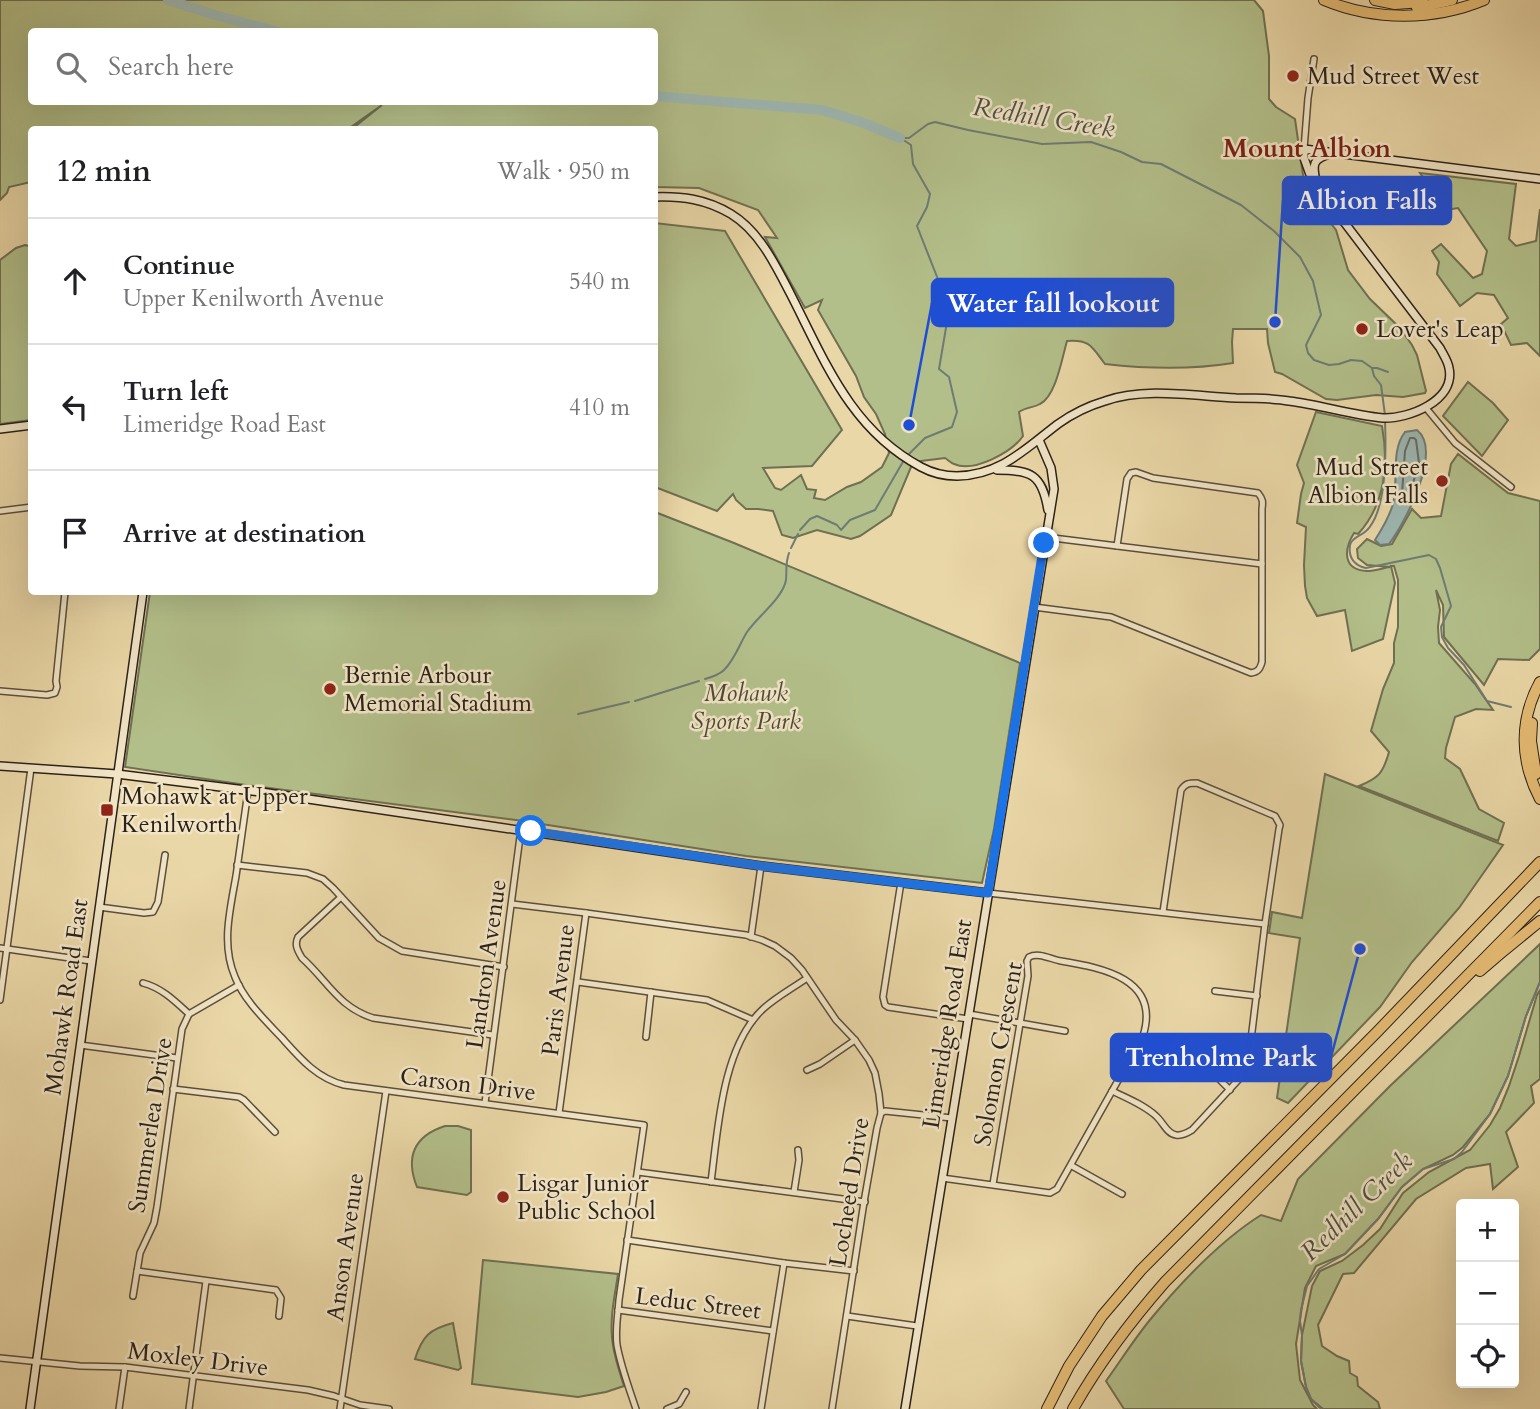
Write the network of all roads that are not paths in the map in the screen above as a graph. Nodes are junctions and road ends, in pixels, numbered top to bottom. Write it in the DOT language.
graph roads {
  1 [pos="1324,0"];
  2 [pos="1375,0"];
  3 [pos="1431,0"];
  4 [pos="1452,0"];
  5 [pos="1485,0"];
  6 [pos="1386,15"];
  7 [pos="1314,59"];
  8 [pos="1304,149"];
  9 [pos="1331,154"];
  10 [pos="1540,179"];
  11 [pos="1322,195"];
  12 [pos="658,197"];
  13 [pos="1426,408"];
  14 [pos="28,426"];
  15 [pos="0,429"];
  16 [pos="1039,440"];
  17 [pos="993,470"];
  18 [pos="1511,487"];
  19 [pos="28,508"];
  20 [pos="0,511"];
  21 [pos="1049,516"];
  22 [pos="1045,537"];
  23 [pos="1117,546"];
  24 [pos="1262,564"];
  25 [pos="65,595"];
  26 [pos="143,595"];
  27 [pos="1034,607"];
  28 [pos="1540,682"];
  29 [pos="0,691"];
  30 [pos="1540,697"];
  31 [pos="0,766"];
  32 [pos="32,768"];
  33 [pos="117,774"];
  34 [pos="1540,785"];
  35 [pos="248,791"];
  36 [pos="1540,799"];
  37 [pos="521,829"];
  38 [pos="165,855"];
  39 [pos="1540,862"];
  40 [pos="237,865"];
  41 [pos="761,866"];
  42 [pos="901,882"];
  43 [pos="988,893"];
  44 [pos="341,897"];
  45 [pos="1540,902"];
  46 [pos="512,904"];
  47 [pos="99,907"];
  48 [pos="1163,912"];
  49 [pos="586,913"];
  50 [pos="1540,921"];
  51 [pos="1265,924"];
  52 [pos="751,937"];
  53 [pos="3,948"];
  54 [pos="91,961"];
  55 [pos="504,967"];
  56 [pos="807,978"];
  57 [pos="578,982"];
  58 [pos="143,983"];
  59 [pos="239,985"];
  60 [pos="1215,991"];
  61 [pos="651,992"];
  62 [pos="1257,996"];
  63 [pos="0,1000"];
  64 [pos="1439,1004"];
  65 [pos="190,1014"];
  66 [pos="968,1016"];
  67 [pos="753,1020"];
  68 [pos="1020,1023"];
  69 [pos="1065,1031"];
  70 [pos="494,1035"];
  71 [pos="646,1037"];
  72 [pos="855,1040"];
  73 [pos="79,1045"];
  74 [pos="177,1058"];
  75 [pos="807,1070"];
  76 [pos="1211,1071"];
  77 [pos="230,1086"];
  78 [pos="173,1089"];
  79 [pos="1230,1090"];
  80 [pos="386,1091"];
  81 [pos="1112,1091"];
  82 [pos="229,1096"];
  83 [pos="485,1103"];
  84 [pos="559,1113"];
  85 [pos="881,1113"];
  86 [pos="952,1118"];
  87 [pos="275,1132"];
  88 [pos="798,1150"];
  89 [pos="1072,1166"];
  90 [pos="638,1172"];
  91 [pos="942,1178"];
  92 [pos="711,1182"];
  93 [pos="993,1184"];
  94 [pos="794,1192"];
  95 [pos="1122,1194"];
  96 [pos="865,1202"];
  97 [pos="628,1240"];
  98 [pos="784,1263"];
  99 [pos="854,1270"];
  100 [pos="137,1271"];
  101 [pos="206,1281"];
  102 [pos="133,1296"];
  103 [pos="618,1311"];
  104 [pos="279,1316"];
  105 [pos="846,1316"];
  106 [pos="917,1326"];
  107 [pos="773,1331"];
  108 [pos="0,1358"];
  109 [pos="35,1362"];
  110 [pos="125,1367"];
  111 [pos="194,1376"];
  112 [pos="686,1392"];
  113 [pos="341,1398"];
  114 [pos="30,1409"];
  115 [pos="119,1409"];
  116 [pos="190,1409"];
  117 [pos="340,1409"];
  118 [pos="389,1409"];
  119 [pos="636,1409"];
  120 [pos="667,1409"];
  121 [pos="761,1409"];
  122 [pos="832,1409"];
  123 [pos="905,1409"];
  124 [pos="1047,1409"];
  125 [pos="1073,1409"];
  1 -- 6 [label="highway"];
  2 -- 3 [label="highway"];
  4 -- 6 [label="highway"];
  5 -- 6 [label="highway"];
  7 -- 8 [label="street"];
  8 -- 9 [label="main road"];
  8 -- 11 [label="main road"];
  9 -- 10 [label="main road"];
  9 -- 11 [label="main road"];
  11 -- 13 [label="main road"];
  12 -- 17 [label="main road"];
  13 -- 16 [label="main road"];
  13 -- 18 [label="street"];
  14 -- 15 [label="main road"];
  16 -- 17 [label="main road"];
  16 -- 21 [label="main road, Limeridge Road East"];
  17 -- 21 [label="main road"];
  19 -- 20 [label="street"];
  21 -- 22 [label="main road, Limeridge Road East"];
  22 -- 23 [label="street"];
  22 -- 27 [label="main road, Limeridge Road East"];
  23 -- 24 [label="street"];
  23 -- 24 [label="street"];
  24 -- 27 [label="street"];
  25 -- 29 [label="street"];
  26 -- 33 [label="main road, Mohawk Road East"];
  27 -- 43 [label="main road, Limeridge Road East"];
  28 -- 36 [label="highway"];
  30 -- 34 [label="highway"];
  31 -- 32 [label="main road"];
  32 -- 33 [label="main road"];
  32 -- 53 [label="street"];
  33 -- 35 [label="main road"];
  33 -- 47 [label="main road, Mohawk Road East"];
  35 -- 37 [label="main road"];
  35 -- 40 [label="street, Carson Drive"];
  37 -- 41 [label="main road"];
  37 -- 46 [label="street, Landron Avenue"];
  38 -- 47 [label="street"];
  39 -- 124 [label="highway"];
  40 -- 44 [label="street"];
  40 -- 59 [label="street, Carson Drive"];
  41 -- 42 [label="main road"];
  41 -- 52 [label="street"];
  42 -- 43 [label="main road"];
  42 -- 66 [label="street"];
  43 -- 48 [label="street"];
  43 -- 66 [label="main road, Limeridge Road East"];
  44 -- 55 [label="street"];
  44 -- 70 [label="street"];
  45 -- 64 [label="highway"];
  46 -- 49 [label="street, Locheed Drive"];
  46 -- 55 [label="street, Landron Avenue"];
  47 -- 54 [label="main road, Mohawk Road East"];
  48 -- 51 [label="street"];
  48 -- 51 [label="street"];
  49 -- 52 [label="street, Locheed Drive"];
  49 -- 57 [label="street, Paris Avenue"];
  50 -- 64 [label="highway"];
  51 -- 62 [label="street"];
  52 -- 56 [label="street, Locheed Drive"];
  53 -- 54 [label="street"];
  53 -- 63 [label="street"];
  54 -- 73 [label="main road, Mohawk Road East"];
  55 -- 70 [label="street, Landron Avenue"];
  56 -- 67 [label="street"];
  56 -- 72 [label="street, Locheed Drive"];
  57 -- 61 [label="street"];
  57 -- 84 [label="street, Paris Avenue"];
  58 -- 65 [label="street"];
  59 -- 65 [label="street, Summerlea Drive"];
  59 -- 80 [label="street, Carson Drive"];
  60 -- 62 [label="street"];
  61 -- 67 [label="street"];
  61 -- 71 [label="street"];
  62 -- 79 [label="street"];
  64 -- 125 [label="highway"];
  65 -- 74 [label="street, Summerlea Drive"];
  66 -- 68 [label="street"];
  66 -- 86 [label="main road, Limeridge Road East"];
  67 -- 92 [label="street"];
  68 -- 69 [label="street"];
  68 -- 81 [label="street, Solomon Crescent"];
  68 -- 93 [label="street, Solomon Crescent"];
  70 -- 83 [label="street, Landron Avenue"];
  72 -- 75 [label="street"];
  72 -- 85 [label="street, Locheed Drive"];
  73 -- 74 [label="street"];
  73 -- 109 [label="main road, Mohawk Road East"];
  74 -- 78 [label="street, Summerlea Drive"];
  76 -- 79 [label="street"];
  77 -- 82 [label="street"];
  78 -- 82 [label="street"];
  78 -- 100 [label="street, Summerlea Drive"];
  79 -- 81 [label="street"];
  80 -- 83 [label="street, Carson Drive"];
  80 -- 113 [label="street, Anson Avenue"];
  81 -- 89 [label="street, Solomon Crescent"];
  82 -- 87 [label="street"];
  83 -- 84 [label="street, Carson Drive"];
  84 -- 90 [label="street, Carson Drive"];
  85 -- 86 [label="street"];
  85 -- 96 [label="street, Locheed Drive"];
  86 -- 91 [label="main road, Limeridge Road East"];
  88 -- 94 [label="street"];
  89 -- 93 [label="street, Solomon Crescent"];
  89 -- 95 [label="street"];
  90 -- 92 [label="street"];
  90 -- 97 [label="street, Carson Drive"];
  91 -- 93 [label="street, Solomon Crescent"];
  91 -- 106 [label="main road, Limeridge Road East"];
  92 -- 94 [label="street"];
  94 -- 96 [label="street"];
  96 -- 99 [label="street, Locheed Drive"];
  97 -- 98 [label="street"];
  97 -- 103 [label="street, Carson Drive"];
  98 -- 99 [label="street"];
  98 -- 107 [label="street"];
  99 -- 105 [label="street, Locheed Drive"];
  100 -- 101 [label="street"];
  100 -- 102 [label="street, Summerlea Drive"];
  101 -- 104 [label="street"];
  101 -- 111 [label="street"];
  103 -- 107 [label="street, Leduc Street"];
  103 -- 119 [label="street, Carson Drive"];
  105 -- 106 [label="street"];
  105 -- 122 [label="street, Locheed Drive"];
  106 -- 123 [label="main road, Limeridge Road East"];
  107 -- 121 [label="street"];
  108 -- 109 [label="street, Moxley Drive"];
  109 -- 110 [label="street, Moxley Drive"];
  109 -- 114 [label="main road, Mohawk Road East"];
  110 -- 111 [label="street, Moxley Drive"];
  110 -- 115 [label="street"];
  111 -- 113 [label="street, Moxley Drive"];
  111 -- 116 [label="street"];
  112 -- 120 [label="street"];
  113 -- 117 [label="street, Anson Avenue"];
  113 -- 118 [label="street, Moxley Drive"];
}
